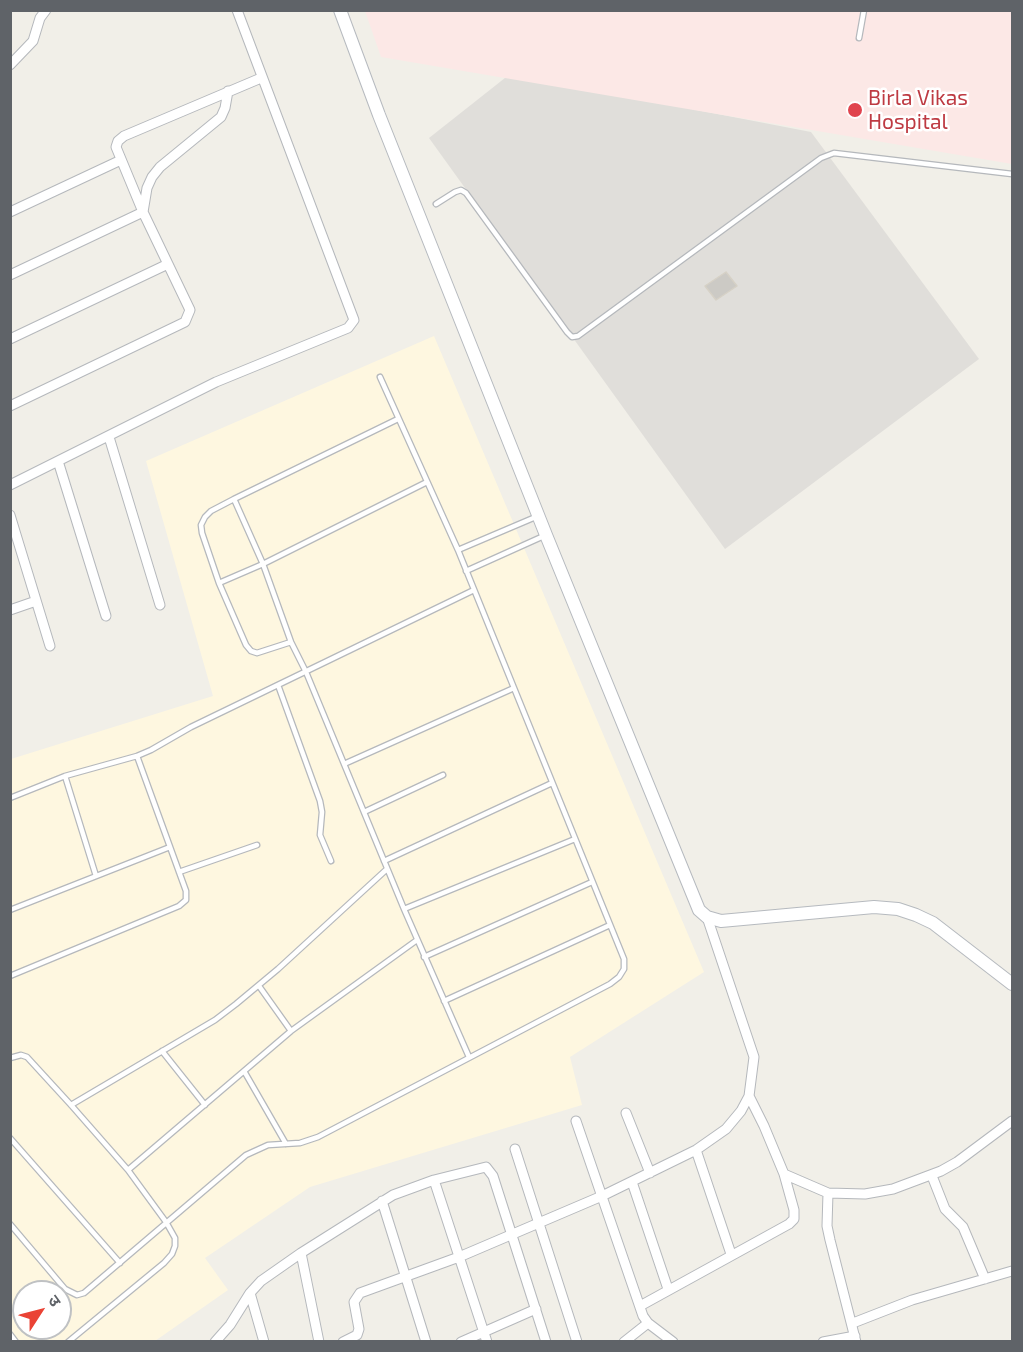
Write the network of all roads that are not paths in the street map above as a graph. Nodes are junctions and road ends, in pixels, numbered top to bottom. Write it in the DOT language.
graph roads {
  1 [pos="46,10"];
  2 [pos="237,10"];
  3 [pos="340,10"];
  4 [pos="864,10"];
  5 [pos="859,38"];
  6 [pos="10,64"];
  7 [pos="261,78"];
  8 [pos="228,91"];
  9 [pos="121,160"];
  10 [pos="1012,174"];
  11 [pos="436,204"];
  12 [pos="10,212"];
  13 [pos="143,212"];
  14 [pos="168,264"];
  15 [pos="10,274"];
  16 [pos="10,339"];
  17 [pos="380,377"];
  18 [pos="10,406"];
  19 [pos="398,419"];
  20 [pos="109,437"];
  21 [pos="58,461"];
  22 [pos="427,482"];
  23 [pos="10,486"];
  24 [pos="234,499"];
  25 [pos="10,515"];
  26 [pos="538,516"];
  27 [pos="546,535"];
  28 [pos="13,537"];
  29 [pos="458,550"];
  30 [pos="263,564"];
  31 [pos="466,571"];
  32 [pos="219,583"];
  33 [pos="474,590"];
  34 [pos="36,601"];
  35 [pos="160,605"];
  36 [pos="10,610"];
  37 [pos="106,616"];
  38 [pos="291,642"];
  39 [pos="50,646"];
  40 [pos="306,672"];
  41 [pos="278,686"];
  42 [pos="514,688"];
  43 [pos="136,756"];
  44 [pos="344,764"];
  45 [pos="443,775"];
  46 [pos="65,776"];
  47 [pos="552,783"];
  48 [pos="10,798"];
  49 [pos="364,812"];
  50 [pos="575,839"];
  51 [pos="257,845"];
  52 [pos="170,847"];
  53 [pos="331,861"];
  54 [pos="384,861"];
  55 [pos="387,869"];
  56 [pos="179,872"];
  57 [pos="96,876"];
  58 [pos="592,882"];
  59 [pos="404,909"];
  60 [pos="10,910"];
  61 [pos="707,917"];
  62 [pos="610,925"];
  63 [pos="417,940"];
  64 [pos="424,957"];
  65 [pos="10,976"];
  66 [pos="1012,984"];
  67 [pos="259,986"];
  68 [pos="444,1001"];
  69 [pos="291,1031"];
  70 [pos="162,1051"];
  71 [pos="469,1057"];
  72 [pos="10,1058"];
  73 [pos="244,1071"];
  74 [pos="749,1096"];
  75 [pos="71,1105"];
  76 [pos="205,1105"];
  77 [pos="626,1113"];
  78 [pos="576,1121"];
  79 [pos="1012,1121"];
  80 [pos="10,1138"];
  81 [pos="286,1144"];
  82 [pos="515,1149"];
  83 [pos="696,1150"];
  84 [pos="128,1170"];
  85 [pos="650,1173"];
  86 [pos="784,1174"];
  87 [pos="932,1176"];
  88 [pos="434,1180"];
  89 [pos="632,1182"];
  90 [pos="828,1193"];
  91 [pos="602,1196"];
  92 [pos="382,1201"];
  93 [pos="166,1222"];
  94 [pos="540,1222"];
  95 [pos="10,1224"];
  96 [pos="512,1234"];
  97 [pos="301,1253"];
  98 [pos="731,1254"];
  99 [pos="459,1257"];
  100 [pos="120,1263"];
  101 [pos="1012,1271"];
  102 [pos="406,1276"];
  103 [pos="985,1279"];
  104 [pos="668,1289"];
  105 [pos="250,1293"];
  106 [pos="640,1306"];
  107 [pos="536,1310"];
  108 [pos="648,1323"];
  109 [pos="853,1323"];
  110 [pos="10,1334"];
  111 [pos="486,1337"];
  112 [pos="856,1339"];
  113 [pos="16,1341"];
  114 [pos="68,1341"];
  115 [pos="215,1341"];
  116 [pos="264,1341"];
  117 [pos="319,1341"];
  118 [pos="346,1341"];
  119 [pos="426,1341"];
  120 [pos="461,1341"];
  121 [pos="546,1341"];
  122 [pos="577,1341"];
  123 [pos="624,1341"];
  124 [pos="673,1341"];
  125 [pos="823,1341"];
  1 -- 6 [label="street"];
  2 -- 7 [label="street"];
  3 -- 26 [label="street"];
  4 -- 5 [label="lane"];
  7 -- 8 [label="street"];
  7 -- 20 [label="street"];
  8 -- 9 [label="street"];
  8 -- 13 [label="street"];
  9 -- 12 [label="street"];
  9 -- 13 [label="street"];
  10 -- 11 [label="lane"];
  13 -- 14 [label="street"];
  13 -- 15 [label="street"];
  14 -- 16 [label="street"];
  14 -- 18 [label="street"];
  17 -- 19 [label="lane"];
  19 -- 22 [label="lane"];
  19 -- 24 [label="lane"];
  20 -- 21 [label="street"];
  20 -- 35 [label="street"];
  21 -- 23 [label="street"];
  21 -- 37 [label="street"];
  22 -- 29 [label="lane"];
  22 -- 30 [label="lane"];
  24 -- 30 [label="lane"];
  24 -- 32 [label="lane"];
  25 -- 28 [label="street"];
  26 -- 27 [label="street"];
  26 -- 29 [label="lane"];
  27 -- 31 [label="lane"];
  27 -- 61 [label="street"];
  28 -- 34 [label="street"];
  29 -- 31 [label="lane"];
  30 -- 32 [label="lane"];
  30 -- 38 [label="lane"];
  31 -- 33 [label="lane"];
  32 -- 38 [label="lane"];
  33 -- 40 [label="lane"];
  33 -- 42 [label="lane"];
  34 -- 36 [label="street"];
  34 -- 39 [label="street"];
  38 -- 40 [label="lane"];
  40 -- 41 [label="lane"];
  40 -- 44 [label="lane"];
  41 -- 43 [label="lane"];
  41 -- 53 [label="lane"];
  42 -- 44 [label="lane"];
  42 -- 47 [label="lane"];
  43 -- 46 [label="lane"];
  43 -- 52 [label="lane"];
  44 -- 49 [label="lane"];
  45 -- 49 [label="lane"];
  46 -- 48 [label="lane"];
  46 -- 57 [label="lane"];
  47 -- 50 [label="lane"];
  47 -- 54 [label="lane"];
  49 -- 54 [label="lane"];
  50 -- 58 [label="lane"];
  50 -- 59 [label="lane"];
  51 -- 56 [label="lane"];
  52 -- 56 [label="lane"];
  52 -- 57 [label="lane"];
  54 -- 55 [label="lane"];
  55 -- 59 [label="lane"];
  55 -- 67 [label="lane"];
  56 -- 65 [label="lane"];
  57 -- 60 [label="lane"];
  58 -- 62 [label="lane"];
  58 -- 64 [label="lane"];
  59 -- 63 [label="lane"];
  61 -- 66 [label="street"];
  61 -- 74 [label="street"];
  62 -- 68 [label="lane"];
  62 -- 71 [label="lane"];
  63 -- 64 [label="lane"];
  63 -- 69 [label="lane"];
  64 -- 68 [label="lane"];
  67 -- 69 [label="lane"];
  67 -- 70 [label="lane"];
  68 -- 71 [label="lane"];
  69 -- 73 [label="lane"];
  70 -- 75 [label="lane"];
  70 -- 76 [label="lane"];
  71 -- 81 [label="lane"];
  72 -- 75 [label="lane"];
  73 -- 76 [label="lane"];
  73 -- 81 [label="lane"];
  74 -- 83 [label="street"];
  74 -- 86 [label="street"];
  75 -- 84 [label="lane"];
  76 -- 84 [label="lane"];
  77 -- 85 [label="street"];
  78 -- 91 [label="street"];
  79 -- 87 [label="street"];
  80 -- 100 [label="lane"];
  81 -- 93 [label="lane"];
  82 -- 94 [label="street"];
  83 -- 85 [label="street"];
  83 -- 98 [label="street"];
  84 -- 93 [label="lane"];
  85 -- 89 [label="street"];
  86 -- 90 [label="street"];
  86 -- 98 [label="street"];
  87 -- 90 [label="street"];
  87 -- 103 [label="street"];
  88 -- 92 [label="street"];
  88 -- 96 [label="street"];
  88 -- 99 [label="street"];
  89 -- 91 [label="street"];
  89 -- 104 [label="street"];
  90 -- 109 [label="street"];
  91 -- 94 [label="street"];
  91 -- 106 [label="street"];
  92 -- 97 [label="street"];
  92 -- 102 [label="street"];
  93 -- 100 [label="lane"];
  93 -- 114 [label="lane"];
  94 -- 96 [label="street"];
  94 -- 122 [label="street"];
  95 -- 100 [label="lane"];
  96 -- 99 [label="street"];
  96 -- 107 [label="street"];
  97 -- 105 [label="street"];
  97 -- 117 [label="street"];
  98 -- 104 [label="street"];
  99 -- 102 [label="street"];
  99 -- 111 [label="street"];
  101 -- 103 [label="street"];
  102 -- 118 [label="street"];
  102 -- 119 [label="street"];
  103 -- 109 [label="street"];
  104 -- 106 [label="street"];
  105 -- 115 [label="street"];
  105 -- 116 [label="street"];
  106 -- 108 [label="street"];
  107 -- 111 [label="street"];
  107 -- 121 [label="street"];
  108 -- 123 [label="street"];
  108 -- 124 [label="street"];
  109 -- 112 [label="street"];
  110 -- 113 [label="lane"];
  111 -- 120 [label="street"];
  112 -- 125 [label="street"];
}
